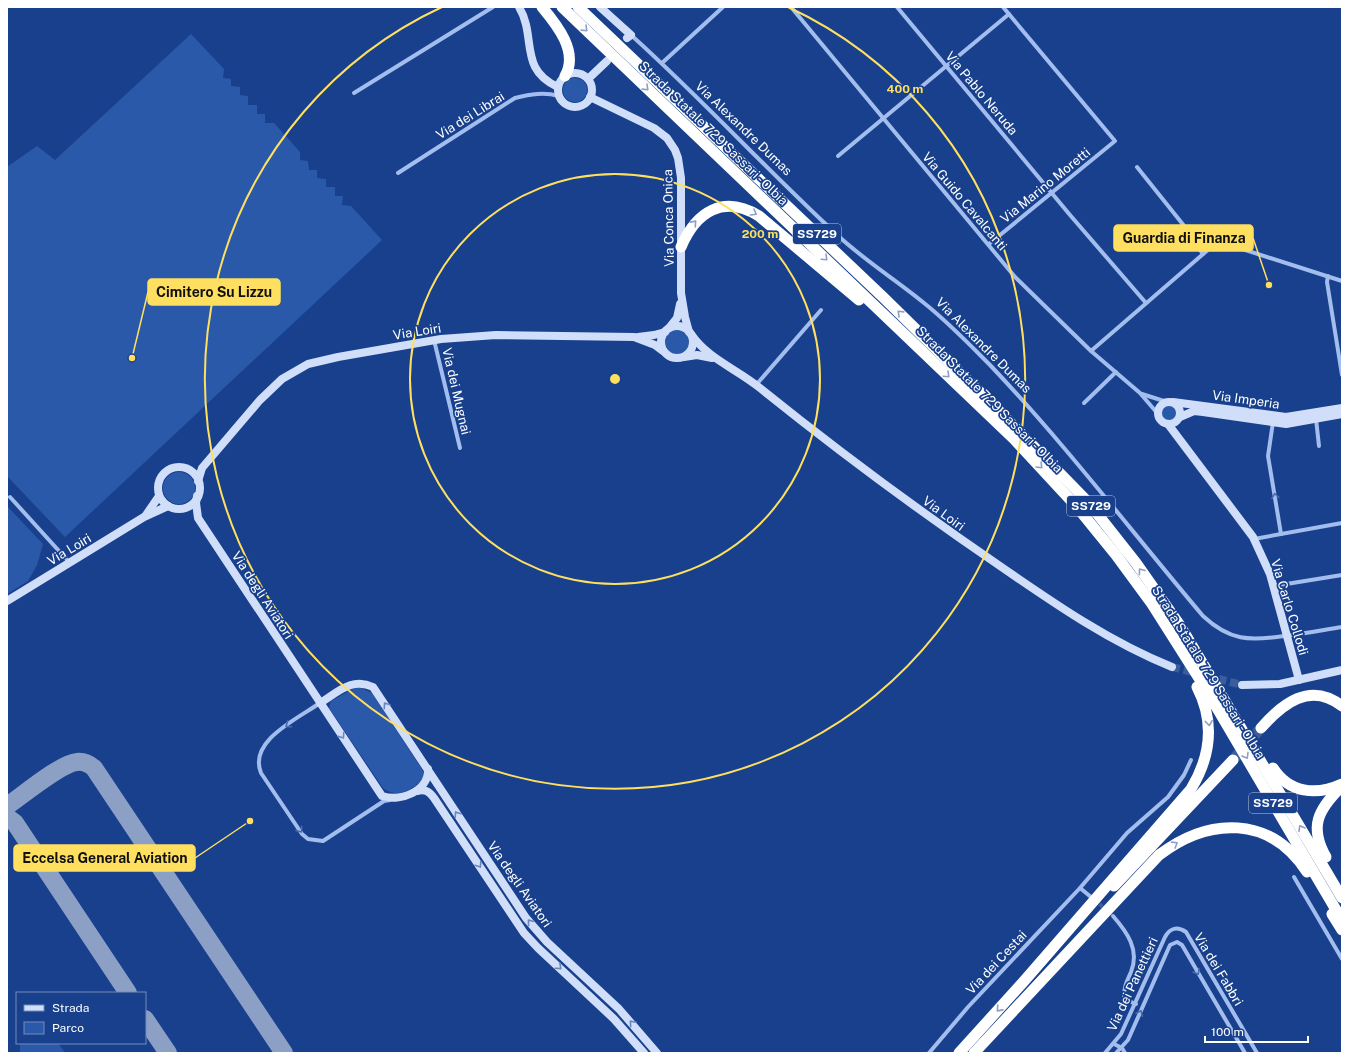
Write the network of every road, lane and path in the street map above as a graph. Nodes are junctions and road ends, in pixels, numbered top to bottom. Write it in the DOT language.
graph roads {
  1 [pos="493,7"];
  2 [pos="519,7"];
  3 [pos="542,7"];
  4 [pos="562,7"];
  5 [pos="578,7"];
  6 [pos="600,7"];
  7 [pos="723,7"];
  8 [pos="791,7"];
  9 [pos="897,7"];
  10 [pos="1003,7"];
  11 [pos="1009,14"];
  12 [pos="629,37"];
  13 [pos="610,52"];
  14 [pos="621,56"];
  15 [pos="662,63"];
  16 [pos="947,67"];
  17 [pos="565,76"];
  18 [pos="588,79"];
  19 [pos="558,87"];
  20 [pos="354,93"];
  21 [pos="560,96"];
  22 [pos="590,96"];
  23 [pos="884,119"];
  24 [pos="838,156"];
  25 [pos="1137,167"];
  26 [pos="398,173"];
  27 [pos="1052,192"];
  28 [pos="1187,231"];
  29 [pos="1217,242"];
  30 [pos="989,244"];
  31 [pos="681,247"];
  32 [pos="1203,254"];
  33 [pos="1328,276"];
  34 [pos="1342,281"];
  35 [pos="681,293"];
  36 [pos="1146,303"];
  37 [pos="821,310"];
  38 [pos="667,330"];
  39 [pos="690,333"];
  40 [pos="634,337"];
  41 [pos="434,340"];
  42 [pos="918,348"];
  43 [pos="663,351"];
  44 [pos="1091,351"];
  45 [pos="683,357"];
  46 [pos="715,358"];
  47 [pos="1116,372"];
  48 [pos="1342,375"];
  49 [pos="756,385"];
  50 [pos="1140,393"];
  51 [pos="1170,402"];
  52 [pos="1084,403"];
  53 [pos="1342,408"];
  54 [pos="1158,414"];
  55 [pos="1342,414"];
  56 [pos="1315,415"];
  57 [pos="1179,418"];
  58 [pos="1273,422"];
  59 [pos="1168,424"];
  60 [pos="1319,446"];
  61 [pos="1183,447"];
  62 [pos="460,448"];
  63 [pos="210,457"];
  64 [pos="185,468"];
  65 [pos="198,481"];
  66 [pos="159,496"];
  67 [pos="198,496"];
  68 [pos="10,497"];
  69 [pos="168,506"];
  70 [pos="184,508"];
  71 [pos="144,517"];
  72 [pos="198,518"];
  73 [pos="1342,523"];
  74 [pos="1281,534"];
  75 [pos="1254,540"];
  76 [pos="70,563"];
  77 [pos="1342,575"];
  78 [pos="1274,586"];
  79 [pos="7,601"];
  80 [pos="1342,627"];
  81 [pos="1287,636"];
  82 [pos="1180,662"];
  83 [pos="1342,670"];
  84 [pos="1299,680"];
  85 [pos="1242,685"];
  86 [pos="1200,686"];
  87 [pos="1224,692"];
  88 [pos="320,703"];
  89 [pos="1342,706"];
  90 [pos="1261,728"];
  91 [pos="1191,760"];
  92 [pos="1233,760"];
  93 [pos="428,769"];
  94 [pos="1342,785"];
  95 [pos="416,791"];
  96 [pos="397,798"];
  97 [pos="1181,817"];
  98 [pos="1294,877"];
  99 [pos="1080,888"];
  100 [pos="1342,890"];
  101 [pos="1092,897"];
  102 [pos="1342,898"];
  103 [pos="1113,916"];
  104 [pos="1342,920"];
  105 [pos="1179,928"];
  106 [pos="1342,930"];
  107 [pos="1175,942"];
  108 [pos="1342,959"];
  109 [pos="1025,980"];
  110 [pos="1030,992"];
  111 [pos="1136,1004"];
  112 [pos="1238,1022"];
  113 [pos="1230,1027"];
  114 [pos="1114,1044"];
  115 [pos="1122,1048"];
  116 [pos="644,1053"];
  117 [pos="657,1053"];
  118 [pos="930,1053"];
  119 [pos="959,1053"];
  120 [pos="974,1053"];
  121 [pos="1105,1053"];
  122 [pos="1115,1053"];
  123 [pos="1125,1053"];
  124 [pos="1245,1053"];
  125 [pos="1256,1053"];
  1 -- 20 [label="street"];
  2 -- 19 [label="street"];
  3 -- 17 [label="highway"];
  4 -- 13 [label="highway, Strada Statale 729 Sassari - Olbia / SS729, one-way"];
  5 -- 13 [label="highway, Strada Statale 729 Sassari - Olbia / SS729"];
  6 -- 12 [label="street, Via Alexandre Dumas"];
  7 -- 15 [label="street"];
  8 -- 23 [label="street, Via Guido Cavalcanti"];
  9 -- 16 [label="street, Via Pablo Neruda"];
  10 -- 11 [label="street"];
  11 -- 16 [label="street"];
  11 -- 27 [label="street, Via Marino Moretti"];
  12 -- 15 [label="street, Via Alexandre Dumas"];
  13 -- 14 [label="highway, Strada Statale 729 Sassari - Olbia / SS729"];
  13 -- 18 [label="street"];
  14 -- 42 [label="highway, Strada Statale 729 Sassari - Olbia / SS729, one-way"];
  87 -- 14 [label="highway, Strada Statale 729 Sassari - Olbia / SS729, one-way"];
  15 -- 81 [label="street, Via Alexandre Dumas"];
  16 -- 23 [label="street"];
  16 -- 27 [label="street, Via Pablo Neruda"];
  17 -- 18 [label="street"];
  17 -- 19 [label="street"];
  18 -- 22 [label="street"];
  19 -- 21 [label="street"];
  21 -- 22 [label="street"];
  21 -- 26 [label="street, Via dei Librai"];
  22 -- 31 [label="street, Via Conca Onica"];
  23 -- 24 [label="street"];
  23 -- 30 [label="street, Via Guido Cavalcanti"];
  25 -- 28 [label="street"];
  27 -- 30 [label="street, Via Marino Moretti"];
  27 -- 36 [label="street, Via Pablo Neruda"];
  28 -- 29 [label="street"];
  28 -- 32 [label="street"];
  29 -- 32 [label="street"];
  29 -- 33 [label="street"];
  30 -- 44 [label="street, Via Guido Cavalcanti"];
  31 -- 35 [label="street, Via Conca Onica"];
  31 -- 42 [label="highway, one-way"];
  32 -- 36 [label="street"];
  33 -- 34 [label="street"];
  33 -- 48 [label="street"];
  35 -- 38 [label="street, Via Conca Onica"];
  35 -- 39 [label="street, Via Conca Onica"];
  36 -- 44 [label="street"];
  37 -- 49 [label="street"];
  38 -- 39 [label="street"];
  38 -- 40 [label="street"];
  38 -- 43 [label="street"];
  39 -- 45 [label="street"];
  39 -- 46 [label="street, Via Loiri"];
  40 -- 41 [label="street, Via Loiri"];
  40 -- 43 [label="street, Via Loiri"];
  41 -- 62 [label="street, Via dei Mugnai"];
  41 -- 63 [label="street, Via Loiri"];
  42 -- 82 [label="highway, Strada Statale 729 Sassari - Olbia / SS729, one-way"];
  43 -- 45 [label="street"];
  44 -- 47 [label="street, Via Guido Cavalcanti"];
  45 -- 46 [label="street, Via Loiri"];
  46 -- 49 [label="street, Via Loiri"];
  47 -- 50 [label="street, Via Guido Cavalcanti"];
  47 -- 52 [label="street"];
  49 -- 82 [label="street, Via Loiri"];
  50 -- 51 [label="street, Via Guido Cavalcanti"];
  50 -- 54 [label="street, Via Guido Cavalcanti"];
  51 -- 54 [label="street"];
  51 -- 56 [label="street, Via Imperia"];
  51 -- 57 [label="street"];
  53 -- 56 [label="street, Via Imperia"];
  54 -- 59 [label="street"];
  55 -- 56 [label="street, Via Imperia"];
  56 -- 58 [label="street, Via Imperia"];
  56 -- 60 [label="street"];
  57 -- 58 [label="street, Via Imperia"];
  57 -- 59 [label="street"];
  57 -- 61 [label="street, Via Carlo Collodi"];
  74 -- 58 [label="street, one-way"];
  59 -- 61 [label="street, Via Carlo Collodi"];
  61 -- 75 [label="street, Via Carlo Collodi"];
  63 -- 64 [label="street, Via Loiri"];
  63 -- 65 [label="street, Via Loiri"];
  64 -- 65 [label="street"];
  64 -- 66 [label="street"];
  65 -- 67 [label="street"];
  66 -- 69 [label="street"];
  66 -- 71 [label="street"];
  67 -- 70 [label="street"];
  67 -- 72 [label="street"];
  68 -- 76 [label="street"];
  69 -- 70 [label="street"];
  69 -- 71 [label="street, Via Loiri"];
  70 -- 72 [label="street"];
  71 -- 76 [label="street, Via Loiri"];
  72 -- 88 [label="street, Via degli Aviatori"];
  73 -- 74 [label="street"];
  74 -- 75 [label="street"];
  75 -- 78 [label="street, Via Carlo Collodi"];
  76 -- 79 [label="street, Via Loiri"];
  77 -- 78 [label="street"];
  78 -- 81 [label="street, Via Carlo Collodi"];
  80 -- 81 [label="street, Via Alexandre Dumas"];
  81 -- 84 [label="street, Via Carlo Collodi"];
  82 -- 86 [label="highway, Strada Statale 729 Sassari - Olbia / SS729"];
  83 -- 84 [label="street"];
  84 -- 85 [label="street"];
  86 -- 104 [label="highway, Strada Statale 729 Sassari - Olbia / SS729, one-way"];
  86 -- 109 [label="highway, one-way"];
  87 -- 94 [label="highway"];
  102 -- 87 [label="highway, Strada Statale 729 Sassari - Olbia / SS729, one-way"];
  93 -- 88 [label="street, Via degli Aviatori, one-way"];
  88 -- 96 [label="street, Via degli Aviatori, one-way"];
  88 -- 96 [label="street, one-way"];
  89 -- 90 [label="highway"];
  91 -- 99 [label="street, Via dei Cestai"];
  92 -- 97 [label="highway"];
  93 -- 95 [label="street"];
  117 -- 93 [label="street, Via degli Aviatori, one-way"];
  94 -- 100 [label="highway"];
  95 -- 96 [label="street"];
  95 -- 116 [label="street, Via degli Aviatori, one-way"];
  97 -- 109 [label="highway"];
  97 -- 110 [label="highway"];
  98 -- 108 [label="street"];
  99 -- 101 [label="street"];
  99 -- 118 [label="street, Via dei Cestai"];
  103 -- 111 [label="street"];
  105 -- 111 [label="street, Via dei Panettieri"];
  105 -- 112 [label="street, Via dei Fabbri"];
  110 -- 106 [label="highway, one-way"];
  107 -- 113 [label="street, Via dei Fabbri, one-way"];
  115 -- 107 [label="street, Via dei Panettieri, one-way"];
  109 -- 119 [label="highway, one-way"];
  110 -- 120 [label="highway"];
  111 -- 114 [label="street, Via dei Panettieri"];
  112 -- 113 [label="street, Via dei Fabbri"];
  112 -- 125 [label="street, Via dei Fabbri"];
  113 -- 124 [label="street, Via dei Fabbri"];
  114 -- 115 [label="street"];
  114 -- 121 [label="street, Via dei Panettieri"];
  114 -- 122 [label="street"];
  115 -- 122 [label="street, Via dei Panettieri"];
  115 -- 123 [label="street"];
}
